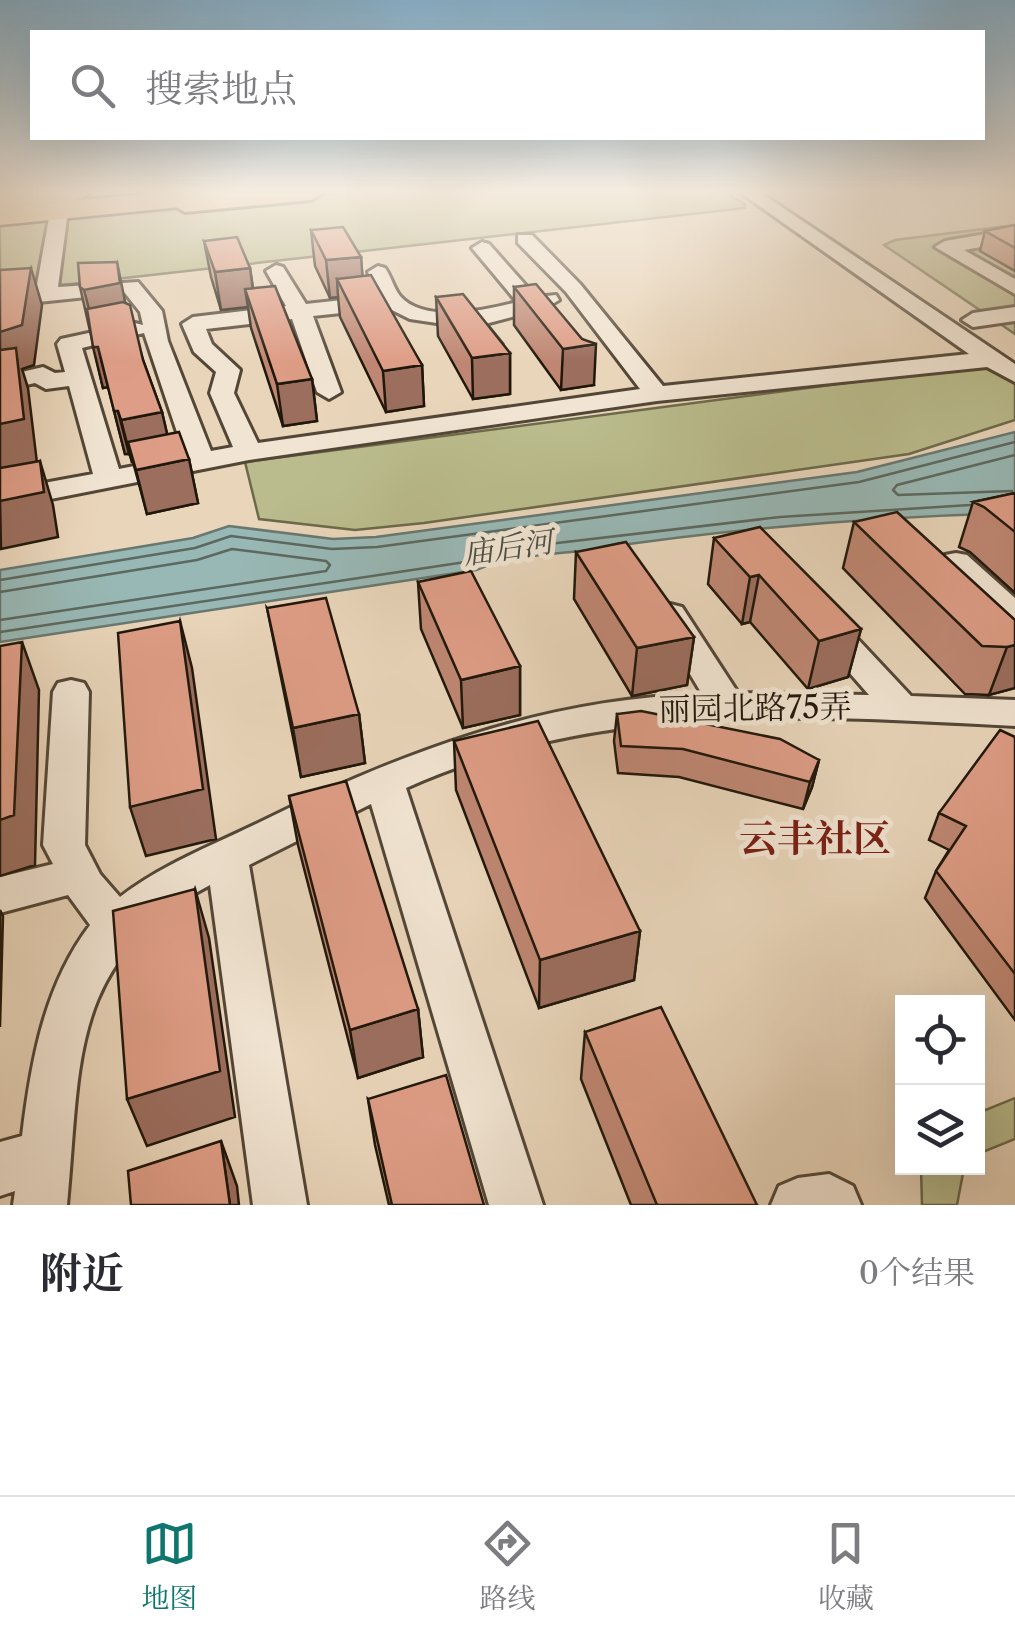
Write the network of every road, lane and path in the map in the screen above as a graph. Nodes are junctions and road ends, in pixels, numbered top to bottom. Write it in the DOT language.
graph roads {
  1 [pos="53,249"];
  2 [pos="483,249"];
  3 [pos="535,249"];
  4 [pos="838,249"];
  5 [pos="868,249"];
  6 [pos="949,249"];
  7 [pos="276,271"];
  8 [pos="378,272"];
  9 [pos="1015,288"];
  10 [pos="577,294"];
  11 [pos="46,295"];
  12 [pos="0,300"];
  13 [pos="531,304"];
  14 [pos="401,307"];
  15 [pos="300,311"];
  16 [pos="1015,314"];
  17 [pos="974,320"];
  18 [pos="470,321"];
  19 [pos="154,326"];
  20 [pos="396,333"];
  21 [pos="568,342"];
  22 [pos="1003,354"];
  23 [pos="502,360"];
  24 [pos="1015,375"];
  25 [pos="78,377"];
  26 [pos="0,384"];
  27 [pos="330,392"];
  28 [pos="657,394"];
  29 [pos="249,452"];
  30 [pos="200,459"];
  31 [pos="108,479"];
  32 [pos="0,500"];
  33 [pos="956,562"];
  34 [pos="652,585"];
  35 [pos="806,604"];
  36 [pos="1015,616"];
  37 [pos="71,692"];
  38 [pos="726,704"];
  39 [pos="900,706"];
  40 [pos="1015,713"];
  41 [pos="384,782"];
  42 [pos="227,857"];
  43 [pos="79,875"];
  44 [pos="0,896"];
  45 [pos="118,926"];
  46 [pos="23,1162"];
  47 [pos="40,1205"];
  48 [pos="280,1205"];
  49 [pos="516,1205"];
  50 [pos="798,1205"];
  51 [pos="834,1205"];
  1 -- 11 [label="street"];
  2 -- 13 [label="street"];
  3 -- 10 [label="street"];
  4 -- 22 [label="street"];
  5 -- 17 [label="street"];
  6 -- 9 [label="street"];
  7 -- 15 [label="street"];
  8 -- 14 [label="street"];
  10 -- 13 [label="street"];
  10 -- 28 [label="street"];
  11 -- 12 [label="street"];
  11 -- 19 [label="street"];
  13 -- 18 [label="street"];
  13 -- 21 [label="street"];
  14 -- 15 [label="street"];
  14 -- 18 [label="street"];
  14 -- 20 [label="street"];
  15 -- 27 [label="street"];
  15 -- 29 [label="street"];
  16 -- 17 [label="street"];
  17 -- 22 [label="street"];
  18 -- 23 [label="street"];
  19 -- 25 [label="street"];
  19 -- 30 [label="street"];
  22 -- 24 [label="street"];
  22 -- 28 [label="street"];
  25 -- 26 [label="street"];
  25 -- 31 [label="street"];
  28 -- 29 [label="street"];
  29 -- 30 [label="street"];
  30 -- 31 [label="street"];
  31 -- 32 [label="street"];
  33 -- 36 [label="street"];
  34 -- 38 [label="street"];
  35 -- 39 [label="street"];
  37 -- 43 [label="street"];
  38 -- 39 [label="street, 丽园北路75弄"];
  38 -- 41 [label="street, 丽园北路75弄"];
  39 -- 40 [label="street, 丽园北路75弄"];
  41 -- 42 [label="street, 丽园北路75弄"];
  41 -- 49 [label="street"];
  42 -- 45 [label="street, 丽园北路75弄"];
  42 -- 48 [label="street"];
  43 -- 44 [label="street"];
  43 -- 45 [label="street"];
  45 -- 46 [label="street, 丽园北路75弄"];
  46 -- 47 [label="street, 丽园北路75弄"];
  50 -- 51 [label="street"];
}
